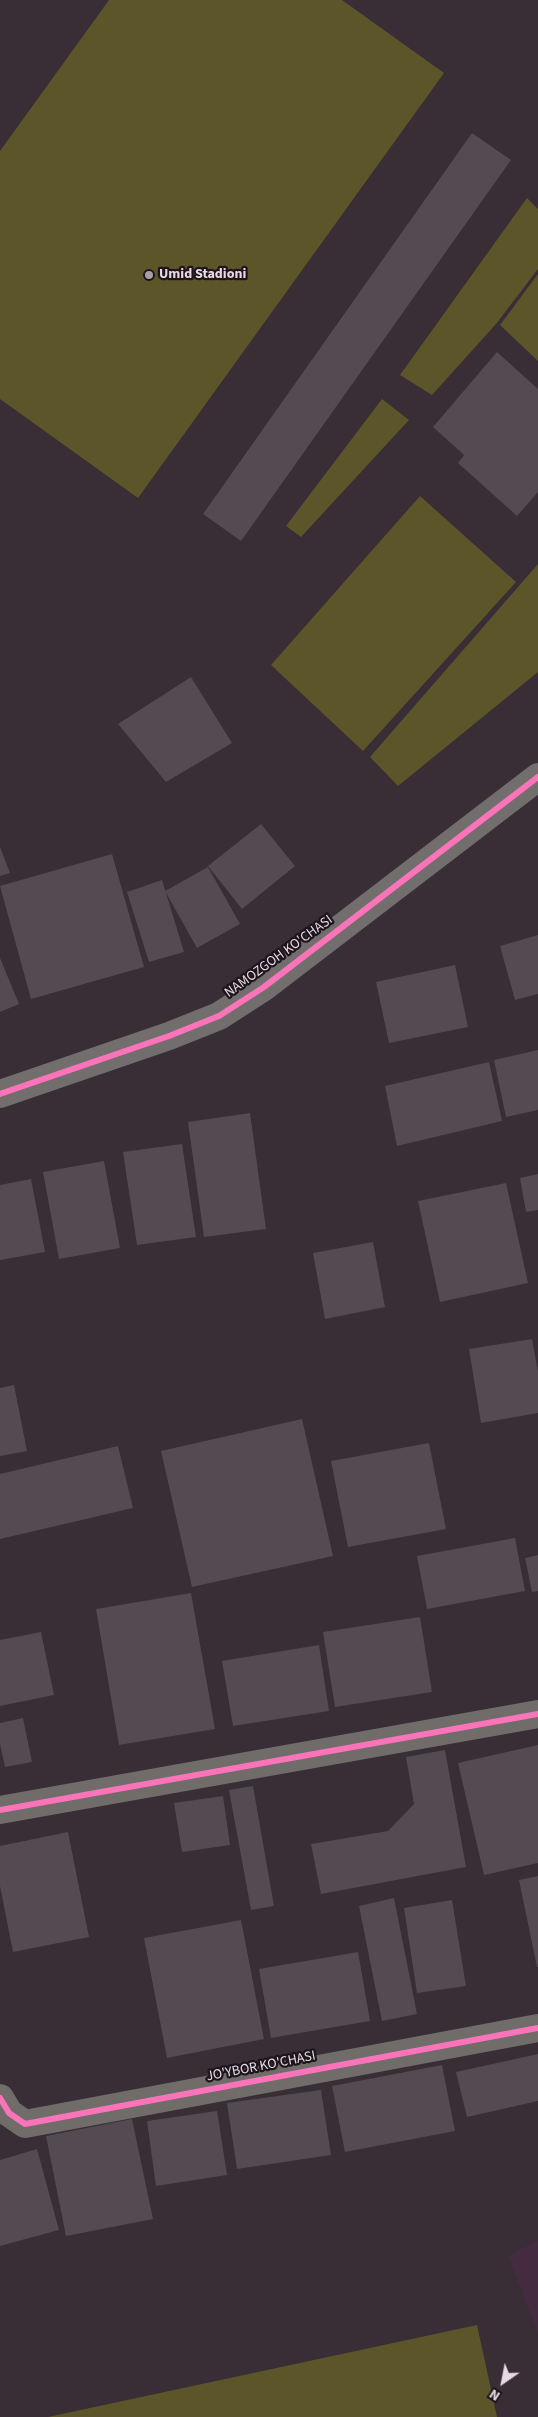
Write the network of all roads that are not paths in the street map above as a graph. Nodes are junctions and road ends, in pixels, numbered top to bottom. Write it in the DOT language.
graph roads {
  1 [pos="538,777"];
  2 [pos="0,1094"];
  3 [pos="538,1714"];
  4 [pos="0,1810"];
  5 [pos="538,2028"];
  6 [pos="0,2098"];
  1 -- 2 [label="street, NAMOZGOH KO'CHASI"];
  3 -- 4 [label="street"];
  5 -- 6 [label="street, JO'YBOR KO'CHASI"];
}
